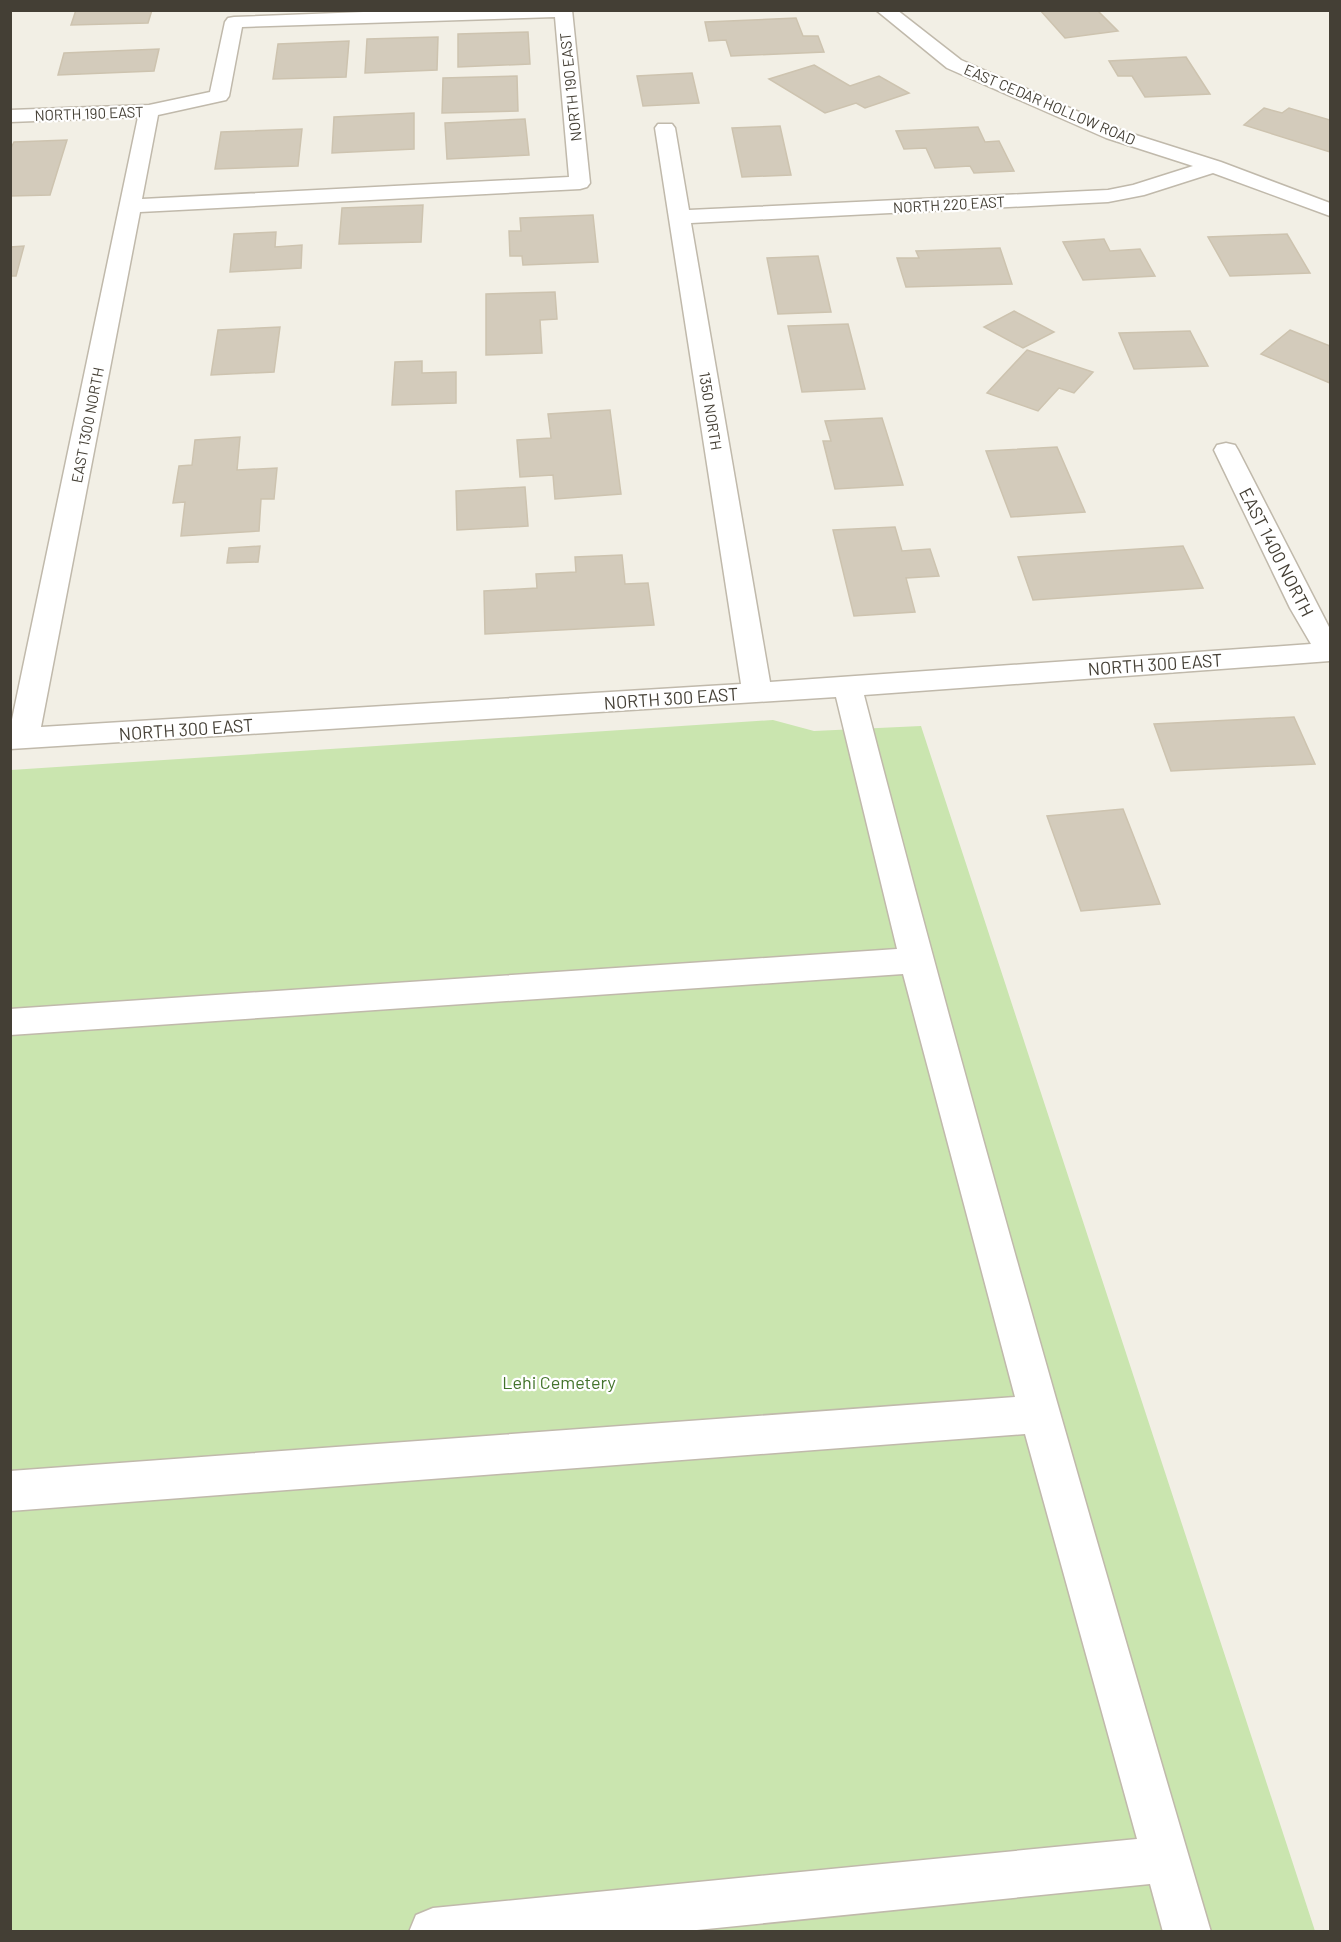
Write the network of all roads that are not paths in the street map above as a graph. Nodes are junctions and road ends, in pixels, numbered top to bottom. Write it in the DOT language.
graph roads {
  1 [pos="885,10"];
  2 [pos="149,111"];
  3 [pos="10,116"];
  4 [pos="665,128"];
  5 [pos="1214,166"];
  6 [pos="130,206"];
  7 [pos="1330,210"];
  8 [pos="680,217"];
  9 [pos="1226,450"];
  10 [pos="1330,652"];
  11 [pos="847,685"];
  12 [pos="757,693"];
  13 [pos="17,739"];
  14 [pos="916,960"];
  15 [pos="10,1022"];
  16 [pos="1039,1414"];
  17 [pos="10,1491"];
  18 [pos="1167,1859"];
  19 [pos="432,1932"];
  20 [pos="1187,1932"];
  1 -- 5 [label="street, EAST CEDAR HOLLOW ROAD"];
  2 -- 3 [label="street, NORTH 190 EAST"];
  2 -- 6 [label="street, EAST 1300 NORTH"];
  2 -- 6 [label="street, NORTH 190 EAST"];
  4 -- 8 [label="street, 1350 NORTH"];
  5 -- 7 [label="street, EAST CEDAR HOLLOW ROAD"];
  5 -- 8 [label="street, NORTH 220 EAST"];
  6 -- 13 [label="street, EAST 1300 NORTH"];
  8 -- 12 [label="street, 1350 NORTH"];
  9 -- 10 [label="street, EAST 1400 NORTH"];
  10 -- 11 [label="street, NORTH 300 EAST"];
  11 -- 12 [label="street, NORTH 300 EAST"];
  11 -- 14 [label="street"];
  12 -- 13 [label="street, NORTH 300 EAST"];
  14 -- 15 [label="street"];
  14 -- 16 [label="street"];
  16 -- 17 [label="street"];
  16 -- 18 [label="street"];
  18 -- 19 [label="street"];
  18 -- 20 [label="street"];
}
